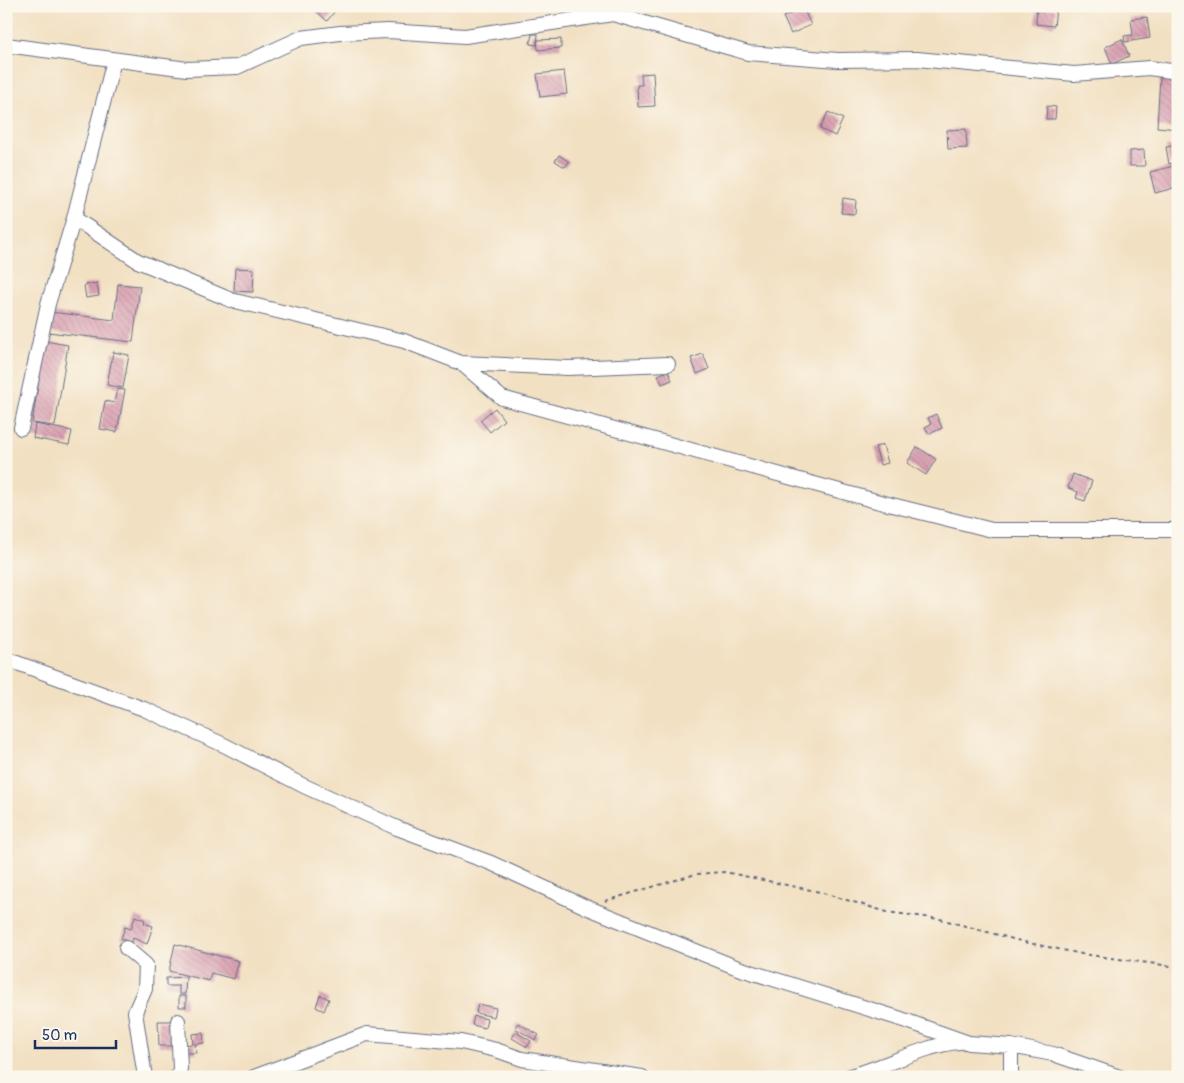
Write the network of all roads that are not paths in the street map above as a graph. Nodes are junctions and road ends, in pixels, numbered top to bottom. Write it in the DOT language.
graph roads {
  1 [pos="6,45"];
  2 [pos="114,60"];
  3 [pos="1178,72"];
  4 [pos="74,218"];
  5 [pos="461,363"];
  6 [pos="668,364"];
  7 [pos="20,428"];
  8 [pos="1178,530"];
  9 [pos="6,659"];
  10 [pos="126,948"];
  11 [pos="178,1022"];
  12 [pos="969,1042"];
  13 [pos="1011,1046"];
  14 [pos="259,1076"];
  15 [pos="145,1077"];
  16 [pos="178,1077"];
  17 [pos="642,1077"];
  18 [pos="848,1077"];
  19 [pos="1011,1077"];
  20 [pos="1120,1077"];
  1 -- 2 [label="street"];
  2 -- 3 [label="street"];
  2 -- 4 [label="street"];
  4 -- 5 [label="street"];
  4 -- 7 [label="street"];
  5 -- 6 [label="street"];
  5 -- 8 [label="street"];
  9 -- 12 [label="street"];
  10 -- 15 [label="street"];
  11 -- 16 [label="street"];
  12 -- 13 [label="street"];
  12 -- 18 [label="street"];
  13 -- 19 [label="street"];
  13 -- 20 [label="street"];
  14 -- 17 [label="street"];
}
